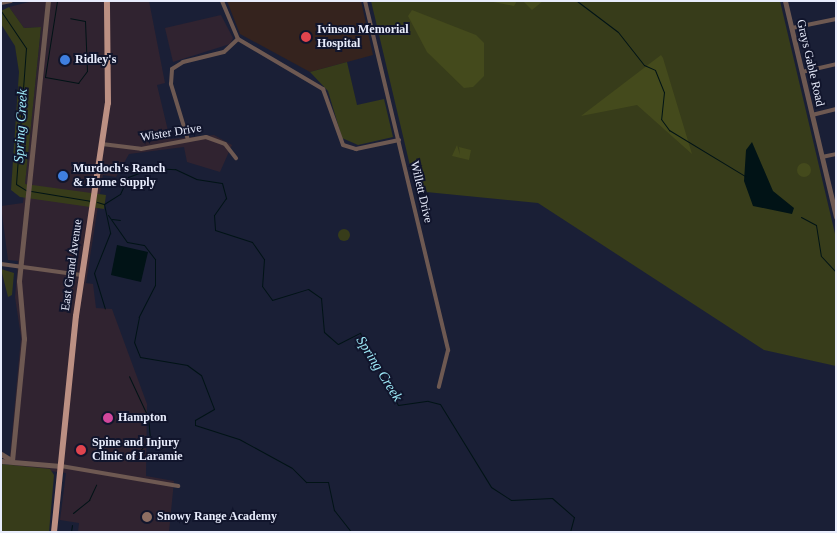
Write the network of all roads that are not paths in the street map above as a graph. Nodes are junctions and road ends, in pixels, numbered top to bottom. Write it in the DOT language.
graph roads {
  1 [pos="11,1"];
  2 [pos="48,1"];
  3 [pos="107,1"];
  4 [pos="222,1"];
  5 [pos="365,1"];
  6 [pos="785,1"];
  7 [pos="1,3"];
  8 [pos="836,18"];
  9 [pos="792,28"];
  10 [pos="238,39"];
  11 [pos="836,64"];
  12 [pos="802,72"];
  13 [pos="836,109"];
  14 [pos="812,115"];
  15 [pos="188,140"];
  16 [pos="399,140"];
  17 [pos="102,144"];
  18 [pos="836,154"];
  19 [pos="236,158"];
  20 [pos="822,158"];
  21 [pos="834,200"];
  22 [pos="836,217"];
  23 [pos="1,264"];
  24 [pos="21,266"];
  25 [pos="82,275"];
  26 [pos="440,387"];
  27 [pos="1,454"];
  28 [pos="12,461"];
  29 [pos="1,462"];
  30 [pos="61,466"];
  31 [pos="178,486"];
  32 [pos="54,532"];
  1 -- 7 [label="street"];
  2 -- 24 [label="street"];
  3 -- 17 [label="main road, East Grand Avenue"];
  4 -- 10 [label="street"];
  5 -- 16 [label="street, Willett Drive"];
  6 -- 9 [label="street, Grays Gable Road"];
  8 -- 9 [label="street"];
  9 -- 12 [label="street, Grays Gable Road"];
  10 -- 15 [label="street"];
  10 -- 16 [label="street"];
  11 -- 12 [label="street"];
  12 -- 14 [label="street, Grays Gable Road"];
  13 -- 14 [label="street"];
  14 -- 20 [label="street, Grays Gable Road"];
  15 -- 17 [label="street, Wister Drive"];
  15 -- 19 [label="street, Wister Drive"];
  16 -- 26 [label="street, Willett Drive"];
  17 -- 25 [label="main road, East Grand Avenue"];
  18 -- 20 [label="street"];
  20 -- 21 [label="street, Grays Gable Road"];
  21 -- 22 [label="street, Grays Gable Road"];
  23 -- 24 [label="street"];
  24 -- 25 [label="street"];
  24 -- 28 [label="street"];
  25 -- 30 [label="main road, East Grand Avenue"];
  27 -- 28 [label="street"];
  28 -- 29 [label="street"];
  28 -- 30 [label="street"];
  30 -- 31 [label="street"];
  30 -- 32 [label="main road, East Grand Avenue"];
}
